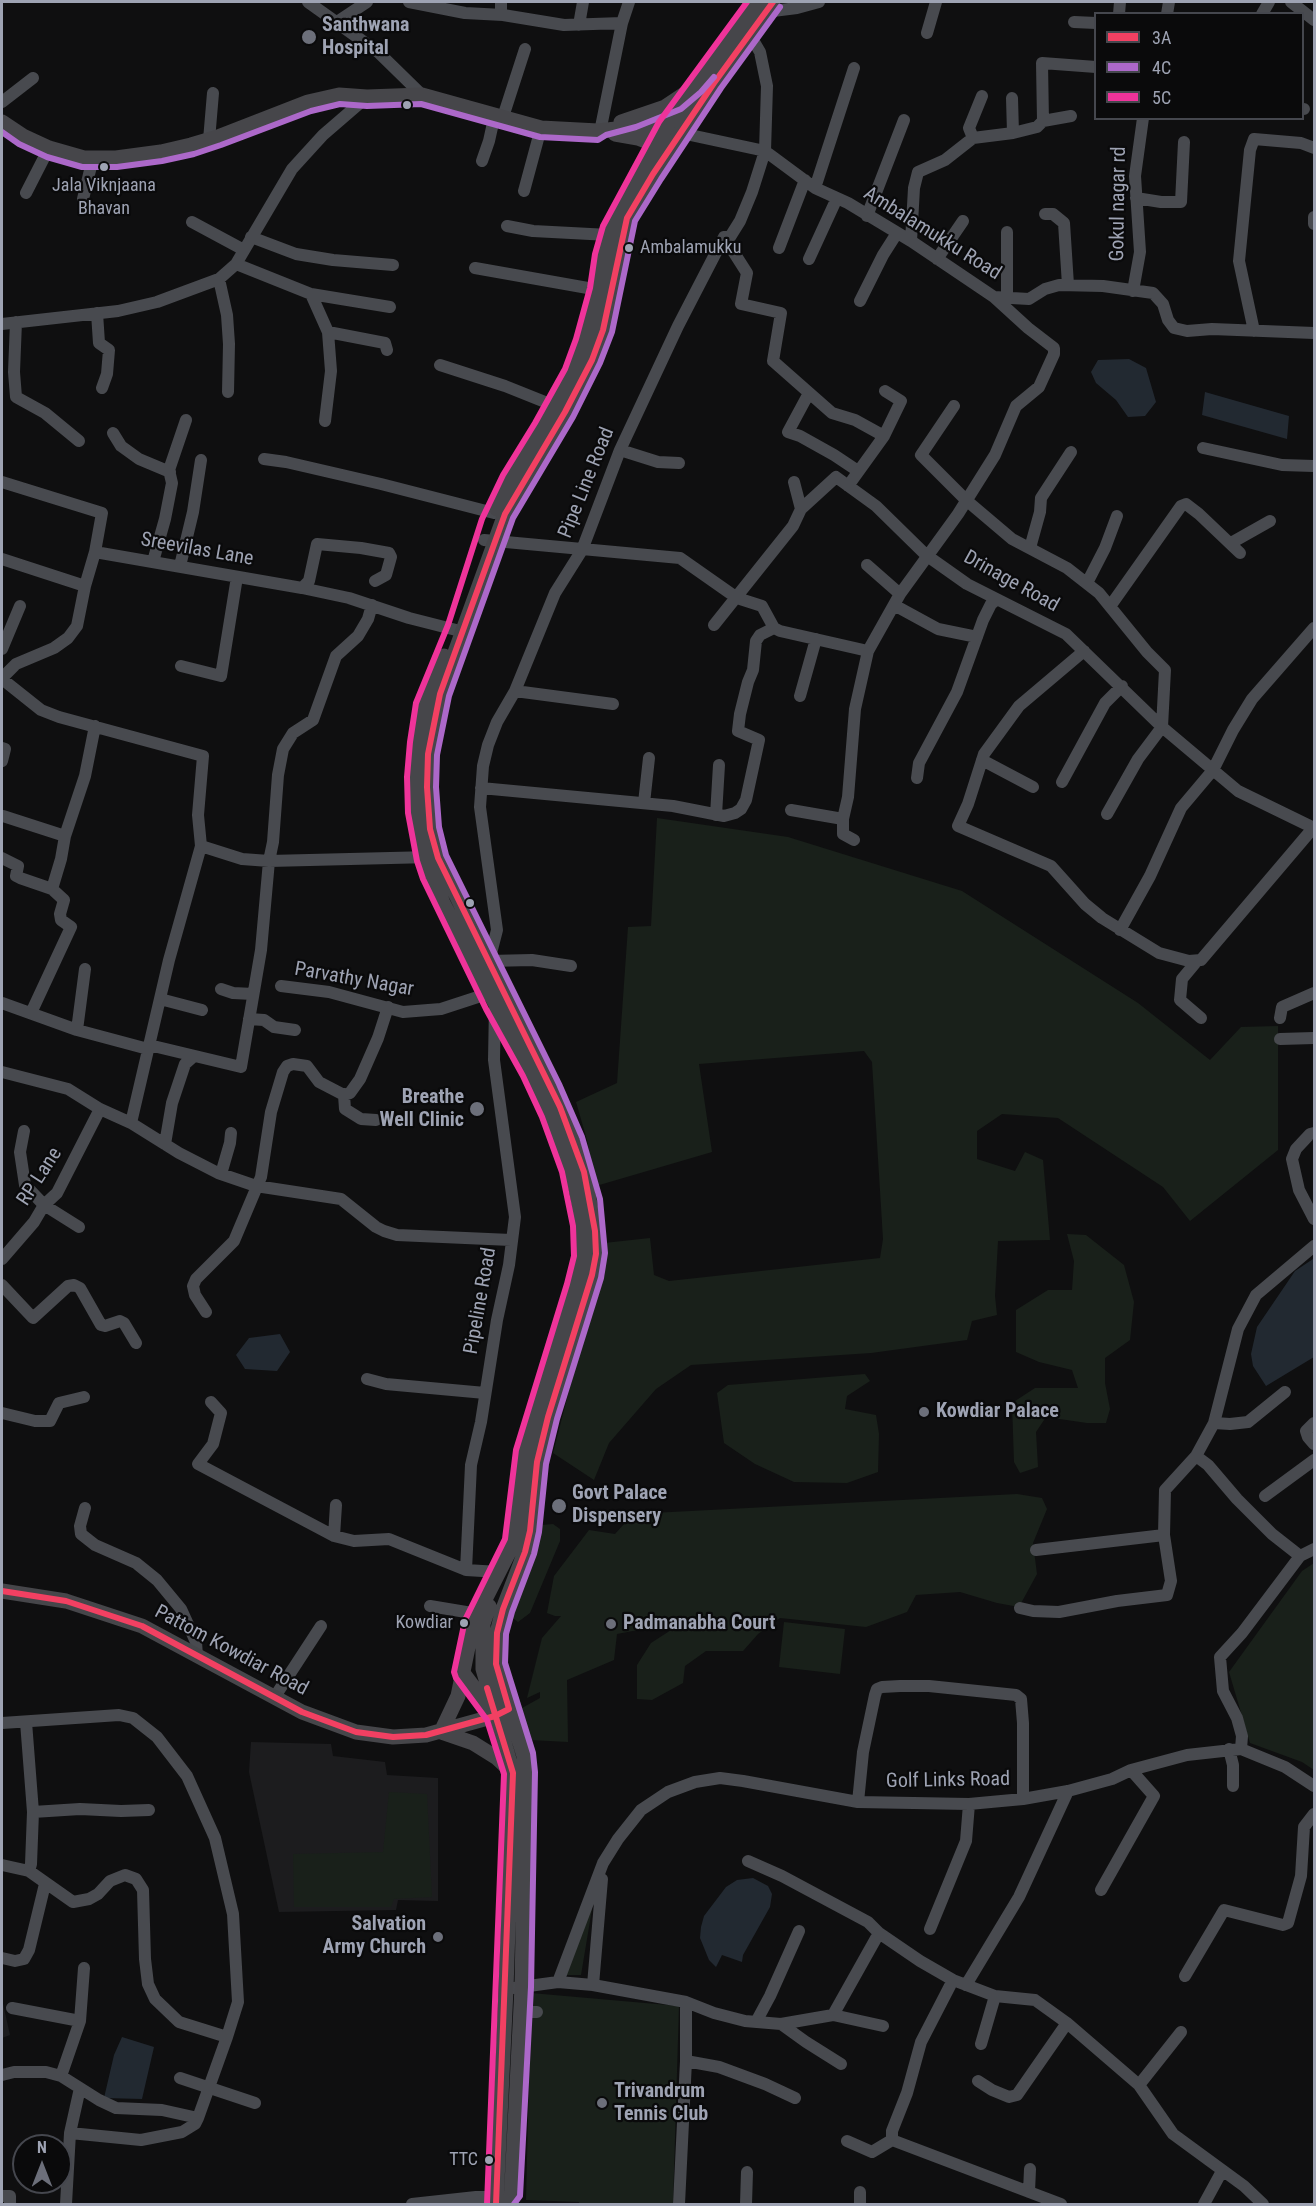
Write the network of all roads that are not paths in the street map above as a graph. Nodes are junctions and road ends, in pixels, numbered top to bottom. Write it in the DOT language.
graph roads {
  1 [pos="308,2"];
  2 [pos="366,2"];
  3 [pos="409,2"];
  4 [pos="501,2"];
  5 [pos="583,2"];
  6 [pos="629,2"];
  7 [pos="819,2"];
  8 [pos="936,2"];
  9 [pos="1291,2"];
  10 [pos="764,4"];
  11 [pos="1304,6"];
  12 [pos="501,15"];
  13 [pos="1314,20"];
  14 [pos="337,22"];
  15 [pos="1074,22"];
  16 [pos="1094,23"];
  17 [pos="622,24"];
  18 [pos="579,25"];
  19 [pos="927,33"];
  20 [pos="750,34"];
  21 [pos="525,49"];
  22 [pos="1094,67"];
  23 [pos="854,68"];
  24 [pos="33,78"];
  25 [pos="695,86"];
  26 [pos="213,93"];
  27 [pos="422,95"];
  28 [pos="982,96"];
  29 [pos="367,97"];
  30 [pos="1012,98"];
  31 [pos="2,102"];
  32 [pos="499,115"];
  33 [pos="1071,116"];
  34 [pos="904,120"];
  35 [pos="1143,120"];
  36 [pos="1043,121"];
  37 [pos="2,122"];
  38 [pos="666,127"];
  39 [pos="541,128"];
  40 [pos="599,129"];
  41 [pos="681,133"];
  42 [pos="1013,133"];
  43 [pos="973,138"];
  44 [pos="209,140"];
  45 [pos="1184,142"];
  46 [pos="656,145"];
  47 [pos="49,148"];
  48 [pos="1314,148"];
  49 [pos="765,151"];
  50 [pos="93,158"];
  51 [pos="482,161"];
  52 [pos="804,180"];
  53 [pos="815,188"];
  54 [pos="524,191"];
  55 [pos="26,194"];
  56 [pos="837,198"];
  57 [pos="1136,198"];
  58 [pos="83,199"];
  59 [pos="1045,214"];
  60 [pos="867,216"];
  61 [pos="1314,217"];
  62 [pos="963,221"];
  63 [pos="192,222"];
  64 [pos="1314,224"];
  65 [pos="507,226"];
  66 [pos="1007,232"];
  67 [pos="897,233"];
  68 [pos="609,236"];
  69 [pos="250,237"];
  70 [pos="724,237"];
  71 [pos="911,241"];
  72 [pos="779,248"];
  73 [pos="244,250"];
  74 [pos="809,259"];
  75 [pos="938,259"];
  76 [pos="236,264"];
  77 [pos="393,265"];
  78 [pos="475,268"];
  79 [pos="219,279"];
  80 [pos="1068,285"];
  81 [pos="599,290"];
  82 [pos="1133,291"];
  83 [pos="311,294"];
  84 [pos="1001,298"];
  85 [pos="860,301"];
  86 [pos="390,308"];
  87 [pos="97,313"];
  88 [pos="16,322"];
  89 [pos="2,324"];
  90 [pos="1254,331"];
  91 [pos="328,332"];
  92 [pos="1314,333"];
  93 [pos="387,350"];
  94 [pos="440,365"];
  95 [pos="102,388"];
  96 [pos="885,391"];
  97 [pos="228,392"];
  98 [pos="809,393"];
  99 [pos="555,406"];
  100 [pos="954,406"];
  101 [pos="186,420"];
  102 [pos="325,421"];
  103 [pos="113,434"];
  104 [pos="884,436"];
  105 [pos="79,441"];
  106 [pos="1203,448"];
  107 [pos="620,450"];
  108 [pos="1071,452"];
  109 [pos="264,459"];
  110 [pos="201,460"];
  111 [pos="679,462"];
  112 [pos="1314,466"];
  113 [pos="858,471"];
  114 [pos="170,472"];
  115 [pos="2,482"];
  116 [pos="795,482"];
  117 [pos="848,486"];
  118 [pos="966,500"];
  119 [pos="801,509"];
  120 [pos="494,513"];
  121 [pos="1117,516"];
  122 [pos="1270,521"];
  123 [pos="489,541"];
  124 [pos="1231,543"];
  125 [pos="1030,548"];
  126 [pos="582,550"];
  127 [pos="95,552"];
  128 [pos="1240,553"];
  129 [pos="926,555"];
  130 [pos="2,559"];
  131 [pos="150,561"];
  132 [pos="867,565"];
  133 [pos="180,566"];
  134 [pos="237,577"];
  135 [pos="375,582"];
  136 [pos="1087,583"];
  137 [pos="85,586"];
  138 [pos="302,588"];
  139 [pos="736,598"];
  140 [pos="897,600"];
  141 [pos="996,600"];
  142 [pos="372,605"];
  143 [pos="1111,605"];
  144 [pos="20,606"];
  145 [pos="714,626"];
  146 [pos="774,628"];
  147 [pos="1314,628"];
  148 [pos="460,630"];
  149 [pos="977,637"];
  150 [pos="816,639"];
  151 [pos="2,649"];
  152 [pos="868,651"];
  153 [pos="1084,651"];
  154 [pos="16,664"];
  155 [pos="181,666"];
  156 [pos="2,678"];
  157 [pos="1122,686"];
  158 [pos="515,691"];
  159 [pos="800,696"];
  160 [pos="613,704"];
  161 [pos="95,726"];
  162 [pos="1162,727"];
  163 [pos="2,748"];
  164 [pos="649,758"];
  165 [pos="982,760"];
  166 [pos="2,761"];
  167 [pos="720,765"];
  168 [pos="1214,770"];
  169 [pos="917,778"];
  170 [pos="1062,782"];
  171 [pos="1033,787"];
  172 [pos="481,788"];
  173 [pos="644,803"];
  174 [pos="791,810"];
  175 [pos="1107,814"];
  176 [pos="716,815"];
  177 [pos="3,816"];
  178 [pos="843,819"];
  179 [pos="1314,827"];
  180 [pos="65,836"];
  181 [pos="854,840"];
  182 [pos="201,846"];
  183 [pos="431,857"];
  184 [pos="2,858"];
  185 [pos="269,861"];
  186 [pos="52,889"];
  187 [pos="1120,930"];
  188 [pos="1197,961"];
  189 [pos="483,965"];
  190 [pos="571,966"];
  191 [pos="85,969"];
  192 [pos="281,986"];
  193 [pos="221,989"];
  194 [pos="1314,993"];
  195 [pos="253,994"];
  196 [pos="160,999"];
  197 [pos="498,1000"];
  198 [pos="2,1003"];
  199 [pos="388,1007"];
  200 [pos="202,1010"];
  201 [pos="31,1013"];
  202 [pos="1202,1018"];
  203 [pos="1280,1018"];
  204 [pos="249,1019"];
  205 [pos="77,1030"];
  206 [pos="296,1030"];
  207 [pos="1314,1038"];
  208 [pos="1280,1039"];
  209 [pos="148,1047"];
  210 [pos="194,1056"];
  211 [pos="2,1072"];
  212 [pos="344,1095"];
  213 [pos="100,1109"];
  214 [pos="376,1120"];
  215 [pos="131,1123"];
  216 [pos="24,1131"];
  217 [pos="231,1133"];
  218 [pos="1314,1133"];
  219 [pos="165,1144"];
  220 [pos="221,1174"];
  221 [pos="256,1186"];
  222 [pos="44,1205"];
  223 [pos="1314,1220"];
  224 [pos="79,1227"];
  225 [pos="511,1240"];
  226 [pos="1314,1246"];
  227 [pos="2,1259"];
  228 [pos="2,1285"];
  229 [pos="206,1311"];
  230 [pos="136,1343"];
  231 [pos="367,1380"];
  232 [pos="1286,1392"];
  233 [pos="485,1393"];
  234 [pos="84,1397"];
  235 [pos="211,1402"];
  236 [pos="2,1413"];
  237 [pos="1214,1423"];
  238 [pos="1314,1423"];
  239 [pos="1314,1444"];
  240 [pos="1196,1456"];
  241 [pos="1314,1460"];
  242 [pos="1265,1496"];
  243 [pos="336,1505"];
  244 [pos="85,1508"];
  245 [pos="1164,1535"];
  246 [pos="334,1536"];
  247 [pos="1314,1549"];
  248 [pos="1036,1550"];
  249 [pos="1300,1556"];
  250 [pos="466,1570"];
  251 [pos="499,1572"];
  252 [pos="2,1591"];
  253 [pos="430,1606"];
  254 [pos="1020,1608"];
  255 [pos="478,1614"];
  256 [pos="321,1626"];
  257 [pos="197,1656"];
  258 [pos="463,1673"];
  259 [pos="274,1698"];
  260 [pos="502,1712"];
  261 [pos="26,1722"];
  262 [pos="2,1724"];
  263 [pos="441,1732"];
  264 [pos="1234,1749"];
  265 [pos="1131,1770"];
  266 [pos="513,1773"];
  267 [pos="1233,1786"];
  268 [pos="1314,1786"];
  269 [pos="1068,1791"];
  270 [pos="1023,1799"];
  271 [pos="858,1802"];
  272 [pos="969,1804"];
  273 [pos="149,1810"];
  274 [pos="33,1812"];
  275 [pos="1314,1814"];
  276 [pos="748,1861"];
  277 [pos="603,1863"];
  278 [pos="2,1865"];
  279 [pos="29,1871"];
  280 [pos="45,1884"];
  281 [pos="1101,1890"];
  282 [pos="930,1929"];
  283 [pos="799,1931"];
  284 [pos="879,1933"];
  285 [pos="2,1958"];
  286 [pos="84,1968"];
  287 [pos="1185,1976"];
  288 [pos="953,1980"];
  289 [pos="558,1982"];
  290 [pos="593,1985"];
  291 [pos="966,1985"];
  292 [pos="522,1987"];
  293 [pos="506,1989"];
  294 [pos="995,1996"];
  295 [pos="686,2002"];
  296 [pos="12,2008"];
  297 [pos="521,2012"];
  298 [pos="537,2012"];
  299 [pos="833,2015"];
  300 [pos="80,2021"];
  301 [pos="756,2022"];
  302 [pos="1067,2023"];
  303 [pos="781,2024"];
  304 [pos="883,2026"];
  305 [pos="1181,2032"];
  306 [pos="228,2037"];
  307 [pos="981,2044"];
  308 [pos="686,2061"];
  309 [pos="842,2064"];
  310 [pos="2,2075"];
  311 [pos="61,2076"];
  312 [pos="180,2078"];
  313 [pos="978,2081"];
  314 [pos="1139,2085"];
  315 [pos="208,2086"];
  316 [pos="80,2088"];
  317 [pos="795,2098"];
  318 [pos="255,2103"];
  319 [pos="198,2118"];
  320 [pos="70,2133"];
  321 [pos="892,2140"];
  322 [pos="847,2141"];
  323 [pos="1030,2169"];
  324 [pos="1222,2171"];
  325 [pos="747,2172"];
  326 [pos="1029,2192"];
  327 [pos="2,2196"];
  328 [pos="504,2201"];
  329 [pos="10,2205"];
  330 [pos="66,2205"];
  331 [pos="412,2205"];
  332 [pos="679,2205"];
  333 [pos="746,2205"];
  334 [pos="1061,2205"];
  335 [pos="1204,2205"];
  336 [pos="1263,2205"];
  1 -- 14 [label="street"];
  2 -- 14 [label="street"];
  3 -- 12 [label="street"];
  4 -- 12 [label="street"];
  5 -- 18 [label="street"];
  6 -- 17 [label="street"];
  7 -- 10 [label="street"];
  8 -- 19 [label="street"];
  9 -- 11 [label="street"];
  10 -- 20 [label="main road"];
  10 -- 25 [label="main road"];
  11 -- 13 [label="street"];
  12 -- 18 [label="street"];
  14 -- 27 [label="street"];
  15 -- 16 [label="street"];
  17 -- 18 [label="street"];
  17 -- 40 [label="street"];
  20 -- 41 [label="main road"];
  20 -- 49 [label="street, Pipe Line Road"];
  21 -- 32 [label="street"];
  22 -- 36 [label="street"];
  23 -- 53 [label="street"];
  24 -- 31 [label="street"];
  25 -- 38 [label="main road"];
  25 -- 40 [label="main road"];
  26 -- 44 [label="street"];
  27 -- 29 [label="main road"];
  27 -- 32 [label="main road"];
  28 -- 43 [label="street"];
  29 -- 44 [label="main road"];
  29 -- 69 [label="street"];
  30 -- 42 [label="street"];
  32 -- 39 [label="main road"];
  32 -- 51 [label="street"];
  33 -- 36 [label="street"];
  34 -- 60 [label="street"];
  35 -- 57 [label="street, Gokul nagar rd"];
  36 -- 42 [label="street"];
  37 -- 47 [label="main road"];
  38 -- 40 [label="main road"];
  38 -- 41 [label="street, Ambalamukku Road"];
  38 -- 46 [label="main road"];
  39 -- 40 [label="main road"];
  39 -- 54 [label="street"];
  40 -- 46 [label="main road"];
  41 -- 49 [label="street, Ambalamukku Road"];
  41 -- 123 [label="main road"];
  42 -- 43 [label="street"];
  43 -- 71 [label="street"];
  44 -- 50 [label="main road"];
  45 -- 57 [label="street"];
  46 -- 68 [label="main road"];
  47 -- 50 [label="main road"];
  47 -- 55 [label="street"];
  48 -- 90 [label="street"];
  49 -- 52 [label="street, Ambalamukku Road"];
  49 -- 70 [label="street, Pipe Line Road"];
  50 -- 58 [label="street"];
  52 -- 53 [label="street, Ambalamukku Road"];
  52 -- 72 [label="street"];
  53 -- 56 [label="street, Ambalamukku Road"];
  56 -- 60 [label="street, Ambalamukku Road"];
  56 -- 74 [label="street"];
  57 -- 82 [label="street, Gokul nagar rd"];
  59 -- 80 [label="street"];
  60 -- 67 [label="street, Ambalamukku Road"];
  61 -- 64 [label="street"];
  62 -- 75 [label="street"];
  63 -- 73 [label="street"];
  65 -- 68 [label="street"];
  66 -- 84 [label="street"];
  67 -- 71 [label="street, Ambalamukku Road"];
  67 -- 85 [label="street"];
  68 -- 81 [label="main road"];
  69 -- 73 [label="street"];
  69 -- 77 [label="street"];
  70 -- 98 [label="street"];
  70 -- 107 [label="street, Pipe Line Road"];
  71 -- 75 [label="street, Ambalamukku Road"];
  73 -- 76 [label="street"];
  75 -- 84 [label="street, Ambalamukku Road"];
  76 -- 79 [label="street"];
  76 -- 83 [label="street"];
  78 -- 81 [label="street"];
  79 -- 87 [label="street"];
  79 -- 97 [label="street"];
  80 -- 82 [label="street, Ambalamukku Road"];
  80 -- 84 [label="street, Ambalamukku Road"];
  81 -- 99 [label="main road"];
  82 -- 90 [label="street, Ambalamukku Road"];
  83 -- 86 [label="street"];
  83 -- 91 [label="street"];
  84 -- 118 [label="street"];
  87 -- 88 [label="street"];
  87 -- 95 [label="street"];
  88 -- 89 [label="street"];
  88 -- 105 [label="street"];
  90 -- 92 [label="street, Ambalamukku Road"];
  91 -- 93 [label="street"];
  91 -- 102 [label="street"];
  94 -- 99 [label="street"];
  96 -- 104 [label="street"];
  98 -- 104 [label="street"];
  98 -- 113 [label="street"];
  99 -- 120 [label="main road"];
  100 -- 118 [label="street"];
  101 -- 114 [label="street"];
  103 -- 114 [label="street"];
  104 -- 113 [label="street"];
  106 -- 112 [label="street"];
  107 -- 111 [label="street"];
  107 -- 126 [label="street, Pipe Line Road"];
  108 -- 125 [label="street"];
  109 -- 120 [label="street"];
  110 -- 133 [label="street"];
  113 -- 117 [label="street"];
  114 -- 131 [label="street"];
  115 -- 127 [label="street"];
  116 -- 119 [label="street"];
  117 -- 119 [label="street, Drinage Road"];
  117 -- 129 [label="street, Drinage Road"];
  118 -- 125 [label="street"];
  118 -- 129 [label="street"];
  119 -- 139 [label="street"];
  120 -- 123 [label="main road"];
  121 -- 136 [label="street"];
  122 -- 124 [label="street"];
  123 -- 126 [label="street"];
  123 -- 148 [label="main road"];
  124 -- 128 [label="street"];
  124 -- 143 [label="street"];
  125 -- 136 [label="street"];
  126 -- 139 [label="street"];
  126 -- 158 [label="street, Pipe Line Road"];
  127 -- 131 [label="street, Sreevilas Lane"];
  127 -- 137 [label="street"];
  129 -- 140 [label="street"];
  129 -- 141 [label="street, Drinage Road"];
  130 -- 137 [label="street"];
  131 -- 133 [label="street, Sreevilas Lane"];
  132 -- 140 [label="street"];
  133 -- 134 [label="street, Sreevilas Lane"];
  134 -- 138 [label="street, Sreevilas Lane"];
  134 -- 155 [label="street"];
  135 -- 138 [label="street"];
  136 -- 143 [label="street"];
  137 -- 154 [label="street"];
  138 -- 142 [label="street, Sreevilas Lane"];
  139 -- 145 [label="street"];
  139 -- 146 [label="street"];
  140 -- 149 [label="street"];
  140 -- 152 [label="street"];
  141 -- 149 [label="street"];
  141 -- 153 [label="street, Drinage Road"];
  142 -- 148 [label="street, Sreevilas Lane"];
  142 -- 185 [label="street"];
  143 -- 162 [label="street"];
  144 -- 151 [label="street"];
  146 -- 150 [label="street"];
  146 -- 176 [label="street"];
  147 -- 168 [label="street"];
  148 -- 183 [label="main road"];
  149 -- 169 [label="street"];
  150 -- 152 [label="street"];
  150 -- 159 [label="street"];
  151 -- 154 [label="street"];
  152 -- 178 [label="street"];
  153 -- 157 [label="street, Drinage Road"];
  153 -- 165 [label="street"];
  154 -- 156 [label="street"];
  156 -- 161 [label="street"];
  157 -- 162 [label="street, Drinage Road"];
  157 -- 170 [label="street"];
  158 -- 160 [label="street"];
  158 -- 172 [label="street, Pipe Line Road"];
  161 -- 180 [label="street"];
  161 -- 182 [label="street"];
  162 -- 168 [label="street, Drinage Road"];
  162 -- 175 [label="street"];
  163 -- 166 [label="street"];
  164 -- 173 [label="street"];
  165 -- 171 [label="street"];
  165 -- 187 [label="street"];
  167 -- 176 [label="street"];
  168 -- 179 [label="street, Drinage Road"];
  168 -- 187 [label="street"];
  172 -- 173 [label="street"];
  172 -- 189 [label="street, Pipe Line Road"];
  173 -- 176 [label="street"];
  174 -- 178 [label="street"];
  177 -- 180 [label="street"];
  178 -- 181 [label="street"];
  179 -- 188 [label="street"];
  180 -- 186 [label="street"];
  182 -- 185 [label="street"];
  182 -- 196 [label="street"];
  183 -- 185 [label="street"];
  183 -- 189 [label="main road"];
  184 -- 186 [label="street"];
  185 -- 195 [label="street"];
  186 -- 201 [label="street"];
  187 -- 188 [label="street"];
  188 -- 202 [label="street"];
  189 -- 190 [label="street"];
  189 -- 197 [label="main road"];
  189 -- 197 [label="main road"];
  191 -- 205 [label="street"];
  192 -- 199 [label="street, Parvathy Nagar"];
  193 -- 195 [label="street"];
  194 -- 203 [label="street"];
  195 -- 204 [label="street"];
  196 -- 200 [label="street"];
  196 -- 209 [label="street"];
  197 -- 199 [label="street, Parvathy Nagar"];
  197 -- 225 [label="street, Pipeline Road"];
  197 -- 251 [label="main road"];
  197 -- 260 [label="main road"];
  198 -- 201 [label="street"];
  199 -- 212 [label="street"];
  201 -- 205 [label="street"];
  204 -- 206 [label="street"];
  204 -- 210 [label="street"];
  205 -- 209 [label="street"];
  207 -- 208 [label="street"];
  209 -- 210 [label="street"];
  209 -- 215 [label="street"];
  210 -- 219 [label="street"];
  211 -- 213 [label="street"];
  212 -- 214 [label="street"];
  212 -- 221 [label="street"];
  213 -- 215 [label="street"];
  213 -- 222 [label="street, RP Lane"];
  215 -- 219 [label="street"];
  216 -- 222 [label="street"];
  217 -- 220 [label="street"];
  218 -- 223 [label="street"];
  219 -- 220 [label="street"];
  220 -- 221 [label="street"];
  221 -- 225 [label="street"];
  221 -- 229 [label="street"];
  222 -- 224 [label="street"];
  222 -- 227 [label="street, RP Lane"];
  225 -- 233 [label="street, Pipeline Road"];
  226 -- 237 [label="street"];
  228 -- 230 [label="street"];
  231 -- 233 [label="street"];
  232 -- 237 [label="street"];
  233 -- 250 [label="street, Pipeline Road"];
  234 -- 236 [label="street"];
  235 -- 246 [label="street"];
  237 -- 240 [label="street"];
  238 -- 239 [label="street"];
  240 -- 245 [label="street"];
  240 -- 249 [label="street"];
  241 -- 242 [label="street"];
  243 -- 246 [label="street"];
  244 -- 257 [label="street"];
  245 -- 248 [label="street"];
  245 -- 254 [label="street"];
  246 -- 250 [label="street"];
  247 -- 249 [label="street"];
  249 -- 264 [label="street"];
  250 -- 251 [label="street"];
  251 -- 255 [label="main road"];
  251 -- 260 [label="main road"];
  252 -- 257 [label="main road, Pattom Kowdiar Road"];
  253 -- 255 [label="street"];
  255 -- 258 [label="main road"];
  256 -- 259 [label="street"];
  257 -- 259 [label="main road, Pattom Kowdiar Road"];
  258 -- 260 [label="main road"];
  258 -- 263 [label="main road"];
  259 -- 263 [label="main road, Pattom Kowdiar Road"];
  260 -- 263 [label="main road"];
  260 -- 266 [label="main road"];
  260 -- 292 [label="main road"];
  261 -- 262 [label="street"];
  261 -- 274 [label="street"];
  261 -- 306 [label="street"];
  263 -- 266 [label="main road"];
  264 -- 265 [label="street, Golf Links Road"];
  264 -- 267 [label="street"];
  264 -- 268 [label="street"];
  265 -- 269 [label="street, Golf Links Road"];
  265 -- 281 [label="street"];
  266 -- 293 [label="main road"];
  269 -- 270 [label="street, Golf Links Road"];
  269 -- 291 [label="street"];
  270 -- 271 [label="street"];
  270 -- 272 [label="street, Golf Links Road"];
  271 -- 272 [label="street, Golf Links Road"];
  271 -- 277 [label="street, Golf Links Road"];
  272 -- 282 [label="street"];
  273 -- 274 [label="street"];
  274 -- 279 [label="street"];
  275 -- 287 [label="street"];
  276 -- 284 [label="street"];
  277 -- 289 [label="street, Golf Links Road"];
  277 -- 290 [label="street"];
  278 -- 279 [label="street"];
  279 -- 280 [label="street"];
  280 -- 285 [label="street"];
  280 -- 306 [label="street"];
  283 -- 301 [label="street"];
  284 -- 288 [label="street"];
  284 -- 299 [label="street"];
  286 -- 300 [label="street"];
  288 -- 291 [label="street"];
  288 -- 321 [label="street"];
  289 -- 290 [label="street"];
  289 -- 292 [label="street"];
  290 -- 295 [label="street"];
  291 -- 294 [label="street"];
  292 -- 293 [label="street"];
  292 -- 297 [label="main road"];
  293 -- 328 [label="main road"];
  294 -- 302 [label="street"];
  294 -- 307 [label="street"];
  295 -- 301 [label="street"];
  295 -- 308 [label="street"];
  296 -- 300 [label="street"];
  297 -- 298 [label="street"];
  297 -- 328 [label="main road"];
  299 -- 303 [label="street"];
  299 -- 304 [label="street"];
  300 -- 311 [label="street"];
  301 -- 303 [label="street"];
  302 -- 313 [label="street"];
  302 -- 314 [label="street"];
  303 -- 309 [label="street"];
  305 -- 314 [label="street"];
  306 -- 315 [label="street"];
  308 -- 317 [label="street"];
  308 -- 332 [label="street"];
  310 -- 311 [label="street"];
  311 -- 316 [label="street"];
  312 -- 315 [label="street"];
  314 -- 324 [label="street"];
  315 -- 318 [label="street"];
  315 -- 319 [label="street"];
  316 -- 319 [label="street"];
  316 -- 320 [label="street"];
  319 -- 320 [label="street"];
  320 -- 330 [label="street"];
  321 -- 322 [label="street"];
  321 -- 326 [label="street"];
  323 -- 326 [label="street"];
  324 -- 335 [label="street"];
  324 -- 336 [label="street"];
  325 -- 333 [label="street"];
  326 -- 334 [label="street"];
  327 -- 329 [label="street"];
  328 -- 331 [label="street"];
}
